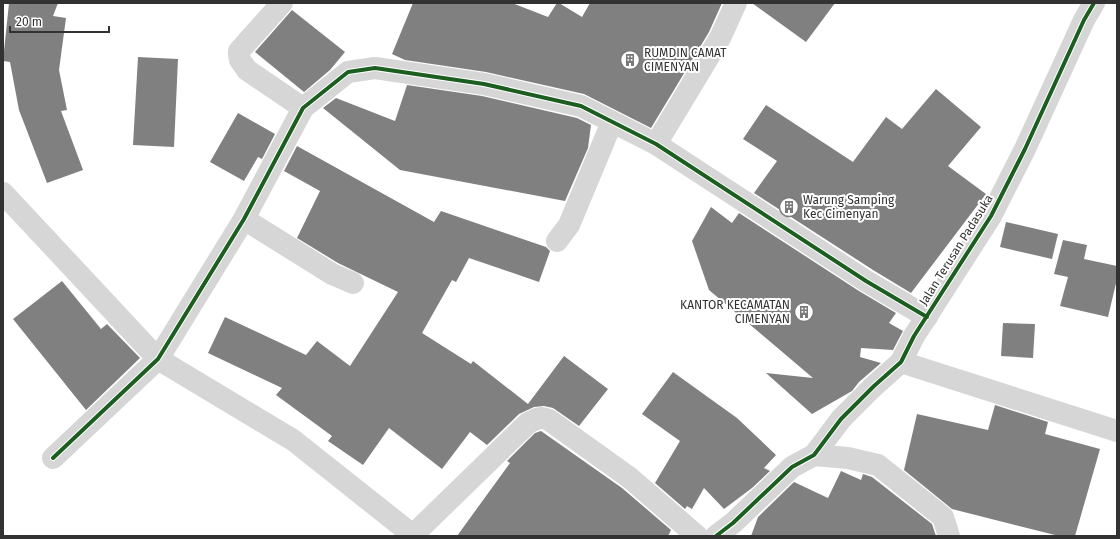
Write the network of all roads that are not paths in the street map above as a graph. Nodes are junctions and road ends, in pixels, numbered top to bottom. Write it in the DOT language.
graph roads {
  1 [pos="282,3"];
  2 [pos="736,3"];
  3 [pos="1094,3"];
  4 [pos="303,108"];
  5 [pos="612,122"];
  6 [pos="656,144"];
  7 [pos="3,193"];
  8 [pos="244,219"];
  9 [pos="557,241"];
  10 [pos="353,283"];
  11 [pos="927,317"];
  12 [pos="158,359"];
  13 [pos="901,362"];
  14 [pos="1117,431"];
  15 [pos="814,455"];
  16 [pos="53,458"];
  17 [pos="413,536"];
  18 [pos="697,536"];
  19 [pos="716,536"];
  20 [pos="949,536"];
  1 -- 4 [label="street"];
  2 -- 6 [label="street"];
  3 -- 11 [label="street, Jalan Terusan Padasuka"];
  4 -- 5 [label="street"];
  4 -- 8 [label="street"];
  5 -- 6 [label="street"];
  5 -- 9 [label="street"];
  6 -- 11 [label="street"];
  7 -- 12 [label="street"];
  8 -- 10 [label="street"];
  8 -- 12 [label="street"];
  11 -- 13 [label="street, Jalan Terusan Padasuka"];
  12 -- 16 [label="street"];
  12 -- 17 [label="street"];
  13 -- 14 [label="street"];
  13 -- 15 [label="street, Jalan Terusan Padasuka"];
  15 -- 19 [label="street, Jalan Terusan Padasuka"];
  15 -- 20 [label="street"];
  17 -- 18 [label="street"];
}
